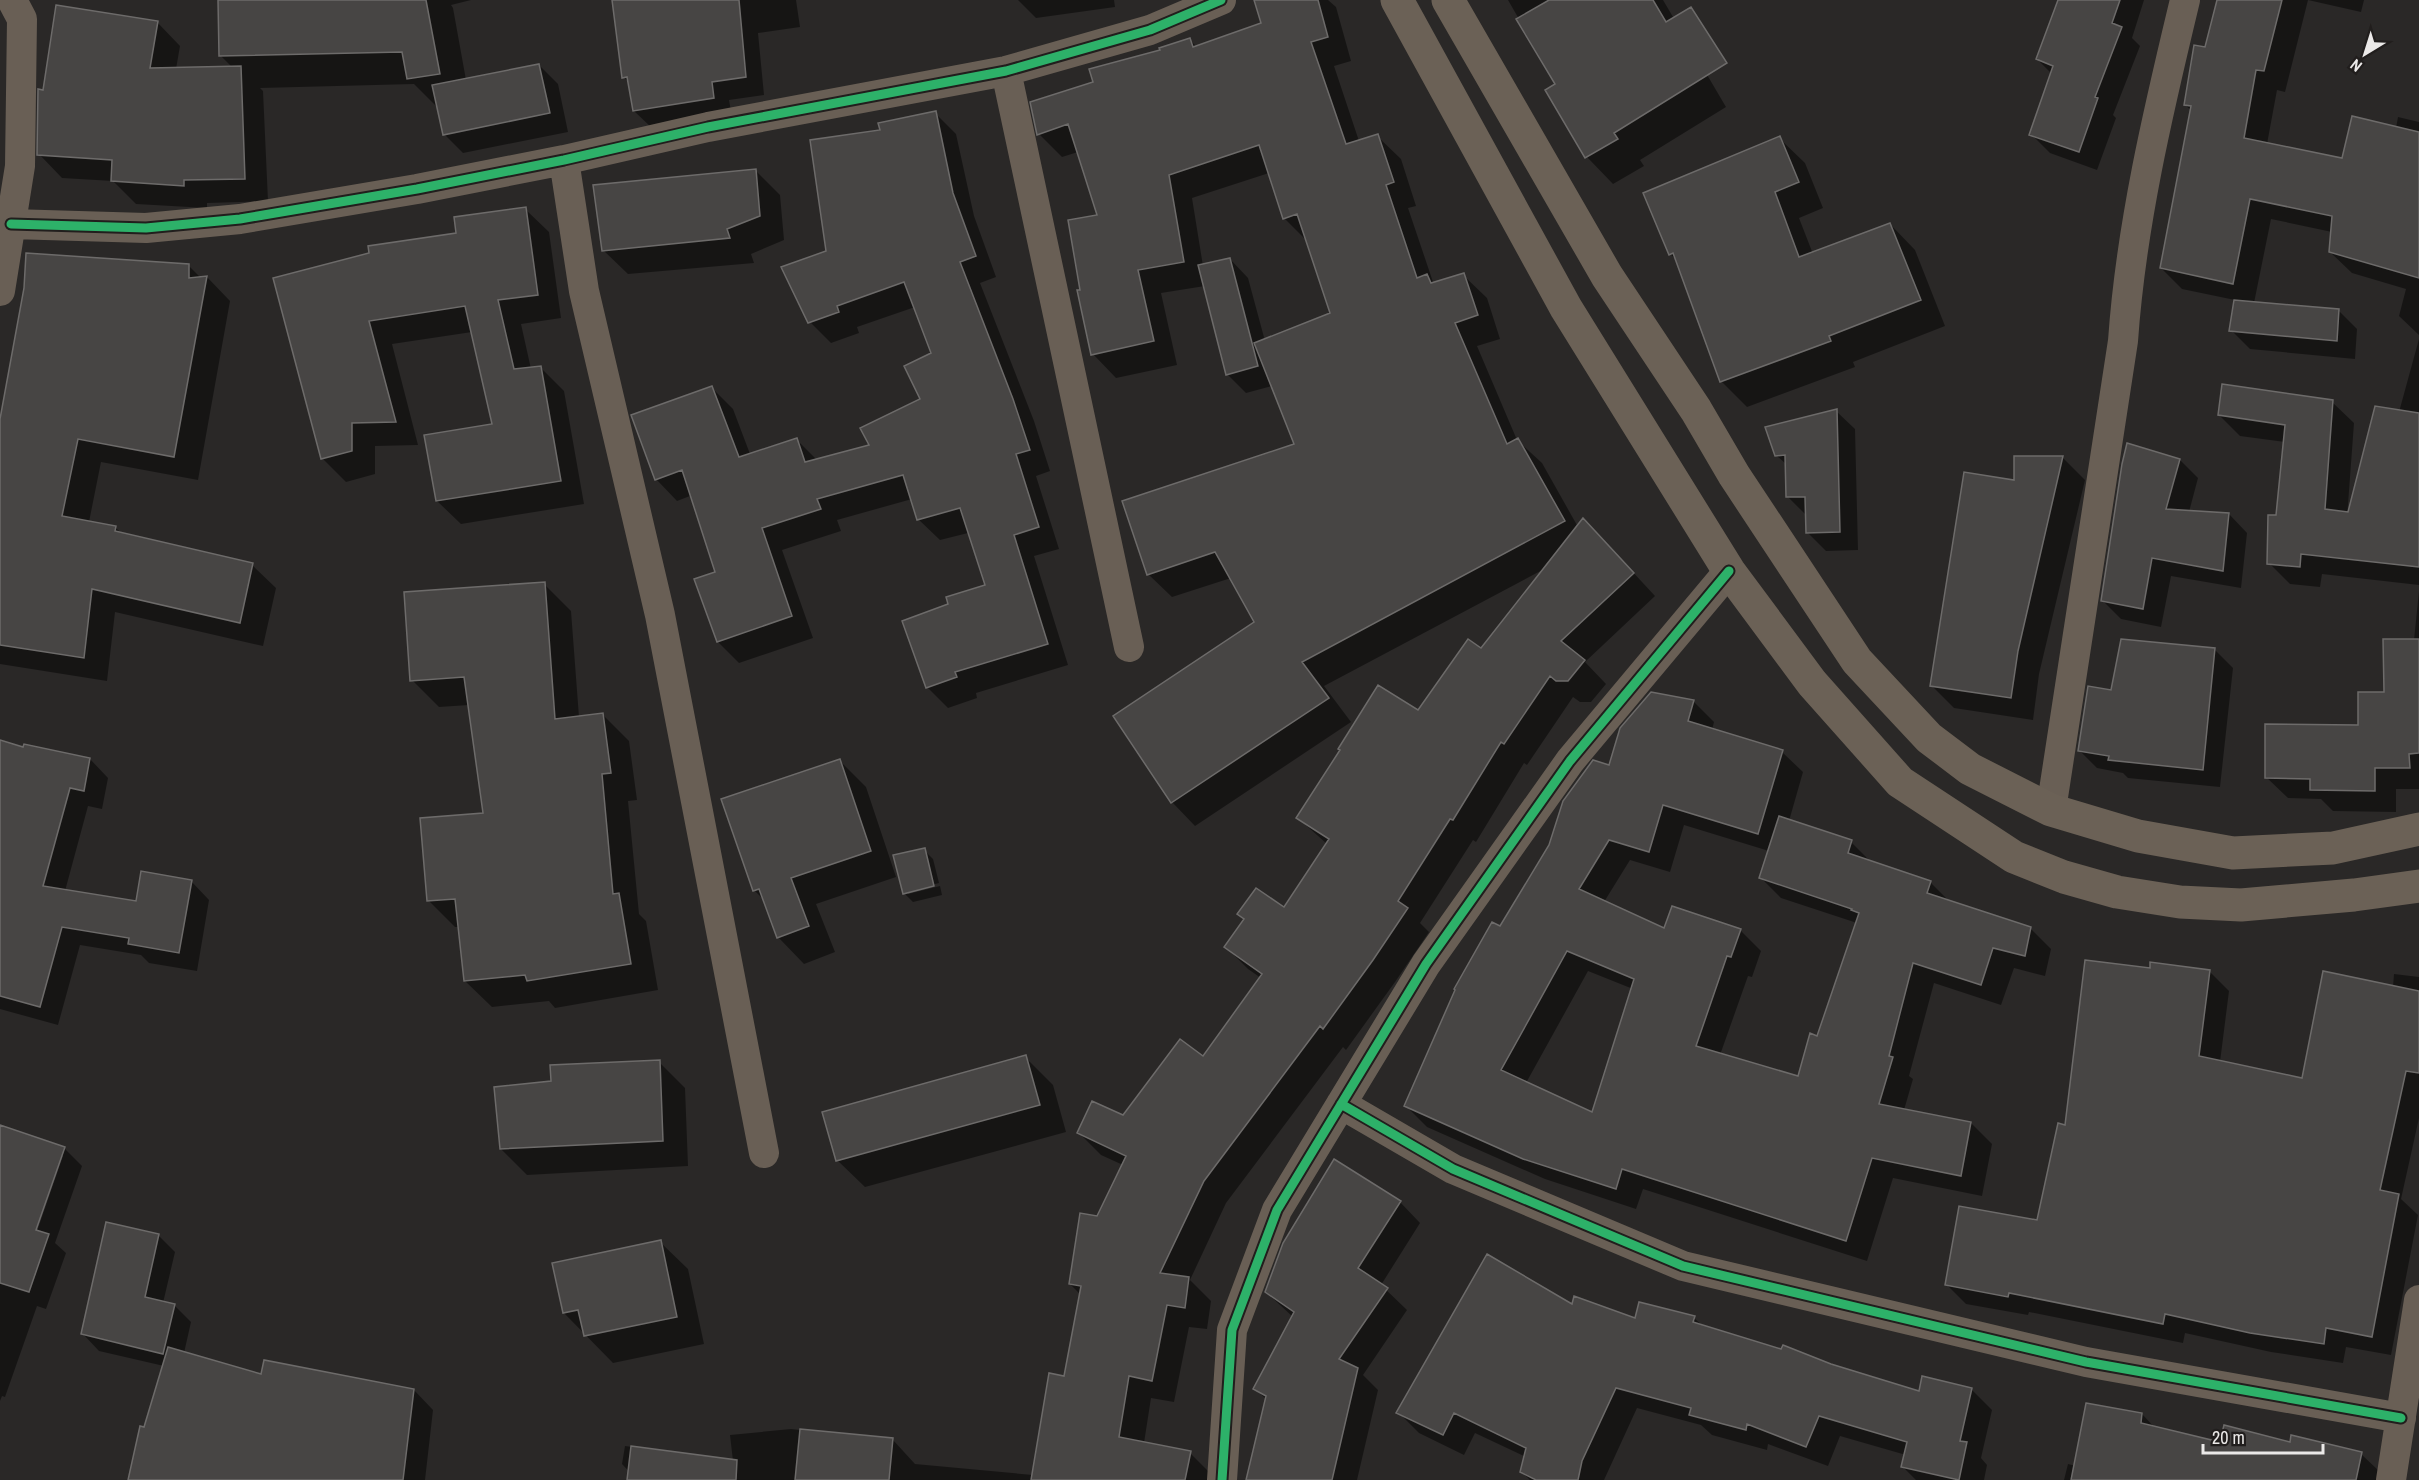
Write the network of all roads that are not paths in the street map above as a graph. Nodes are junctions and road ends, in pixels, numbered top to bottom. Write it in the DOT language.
graph roads {
  1 [pos="12,0"];
  2 [pos="1221,0"];
  3 [pos="1397,0"];
  4 [pos="1448,0"];
  5 [pos="2185,0"];
  6 [pos="1006,71"];
  7 [pos="564,160"];
  8 [pos="11,224"];
  9 [pos="0,291"];
  10 [pos="1729,572"];
  11 [pos="1129,647"];
  12 [pos="2051,810"];
  13 [pos="2419,830"];
  14 [pos="2419,885"];
  15 [pos="1341,1104"];
  16 [pos="764,1153"];
  17 [pos="2419,1300"];
  18 [pos="2401,1418"];
  19 [pos="1222,1480"];
  20 [pos="2391,1480"];
  1 -- 8 [label="street"];
  2 -- 6 [label="street"];
  3 -- 10 [label="main road"];
  4 -- 12 [label="main road"];
  5 -- 12 [label="street"];
  6 -- 7 [label="street"];
  6 -- 11 [label="street"];
  7 -- 8 [label="street"];
  7 -- 16 [label="street"];
  8 -- 9 [label="street"];
  10 -- 14 [label="main road"];
  10 -- 15 [label="street"];
  12 -- 13 [label="main road"];
  15 -- 18 [label="street"];
  15 -- 19 [label="street"];
  17 -- 18 [label="street"];
  18 -- 20 [label="street"];
}
